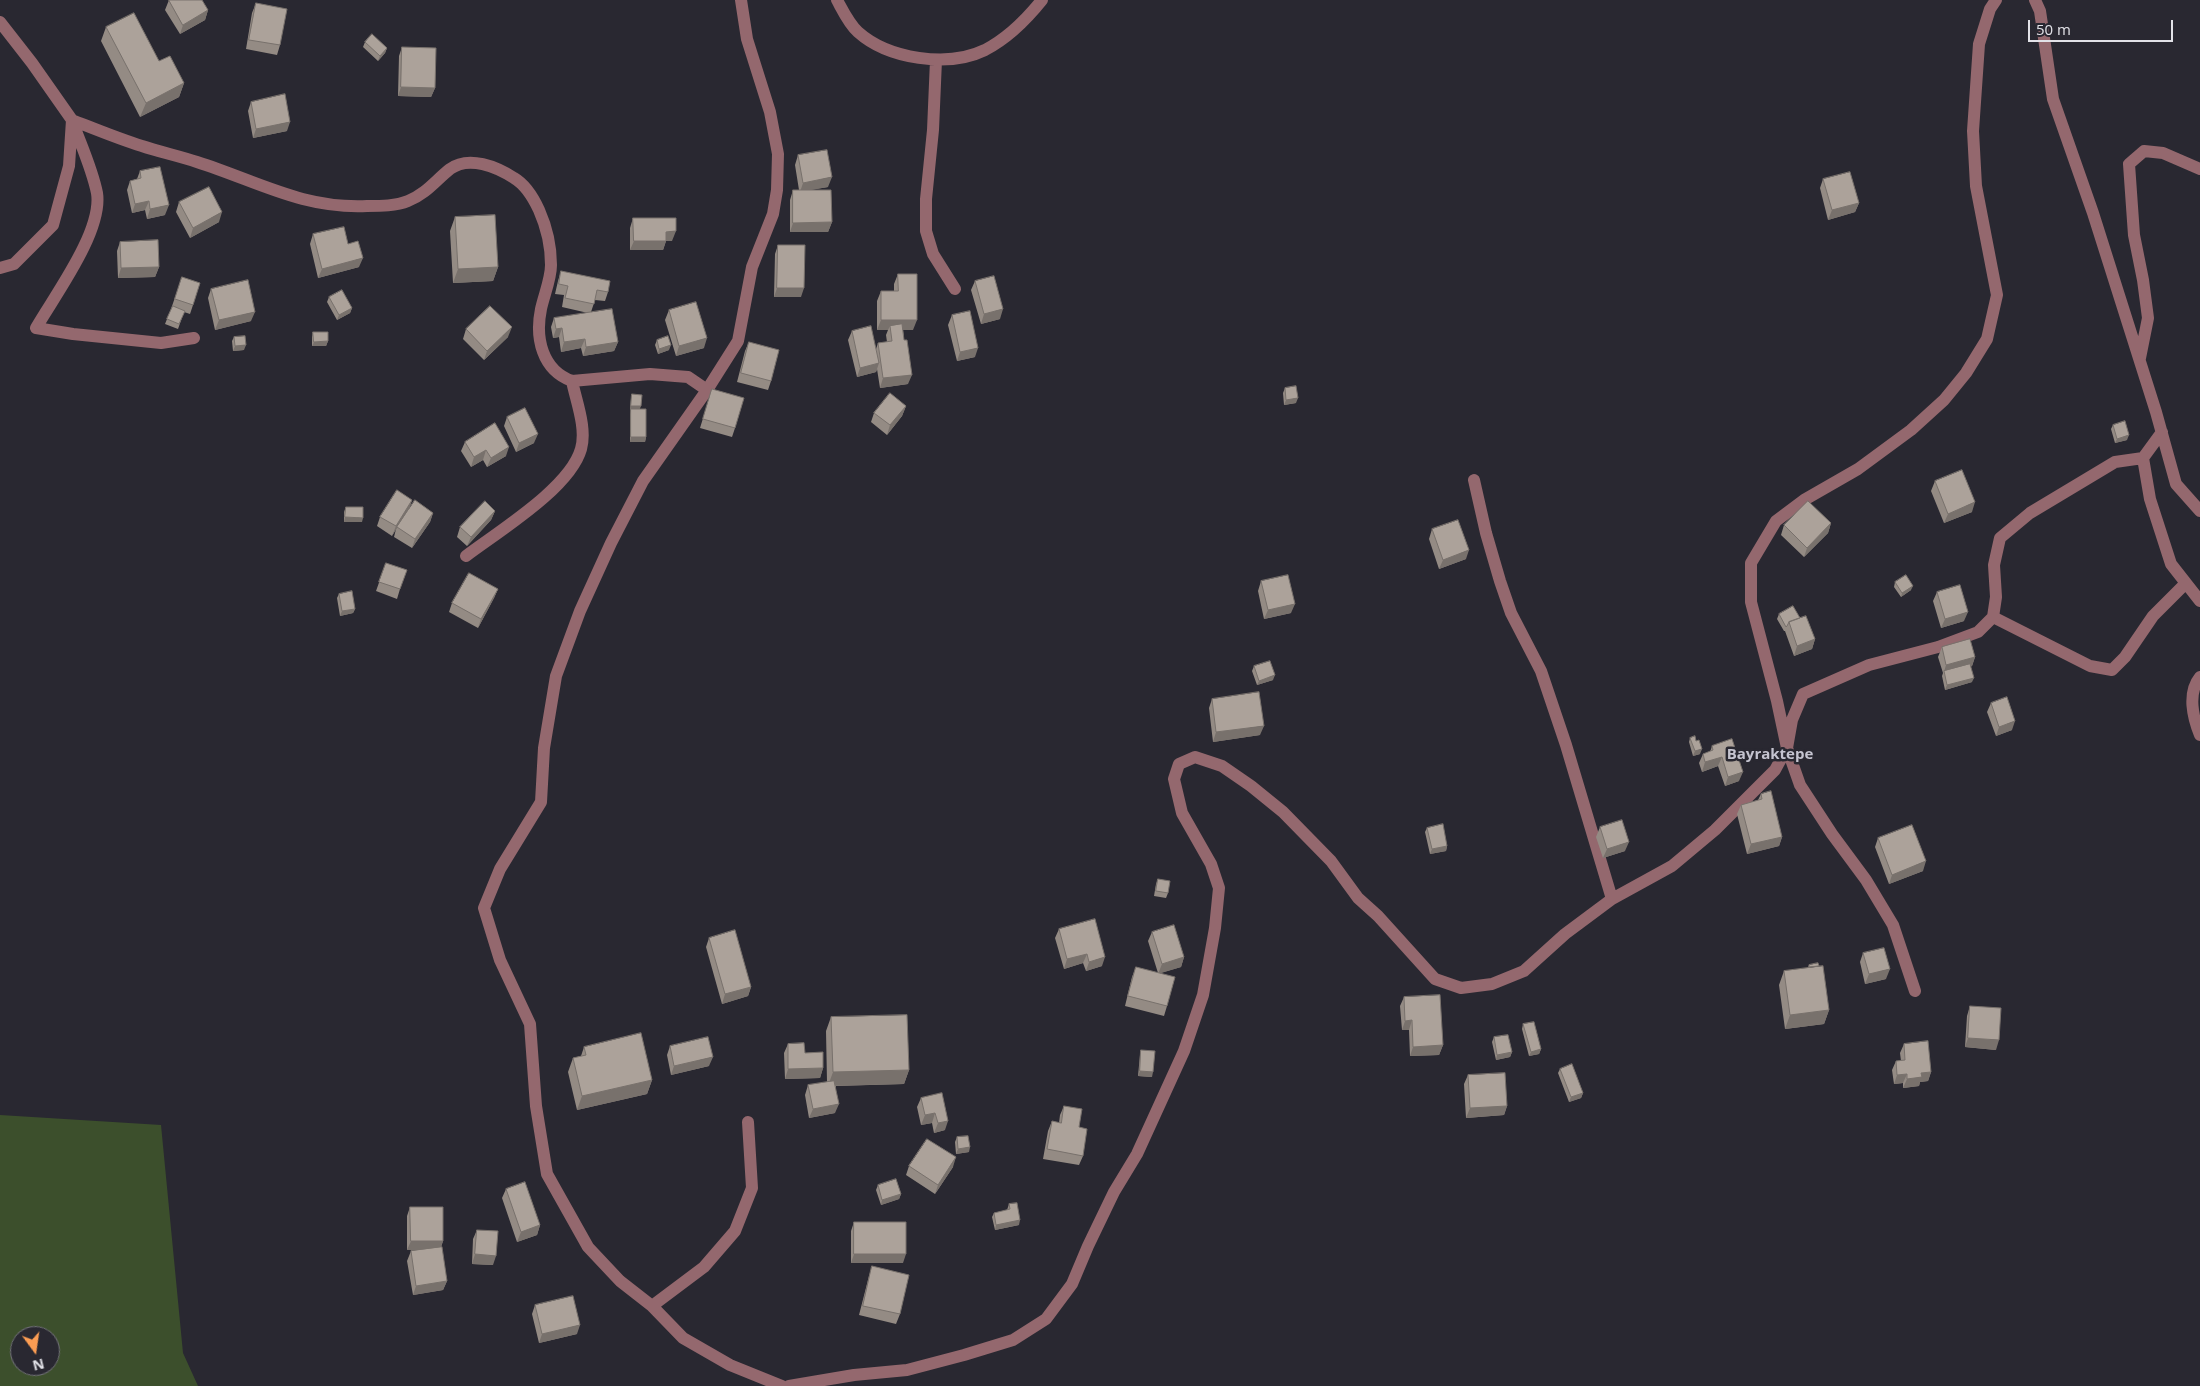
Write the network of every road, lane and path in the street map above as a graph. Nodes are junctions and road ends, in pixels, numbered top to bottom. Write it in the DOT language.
graph roads {
  1 [pos="741,0"];
  2 [pos="837,0"];
  3 [pos="1042,0"];
  4 [pos="1996,0"];
  5 [pos="2035,0"];
  6 [pos="0,22"];
  7 [pos="936,60"];
  8 [pos="72,120"];
  9 [pos="2200,169"];
  10 [pos="0,268"];
  11 [pos="955,289"];
  12 [pos="194,338"];
  13 [pos="2140,361"];
  14 [pos="572,381"];
  15 [pos="707,390"];
  16 [pos="2162,432"];
  17 [pos="2143,458"];
  18 [pos="1474,480"];
  19 [pos="2200,511"];
  20 [pos="466,556"];
  21 [pos="2186,583"];
  22 [pos="2200,601"];
  23 [pos="1993,617"];
  24 [pos="2200,677"];
  25 [pos="2200,736"];
  26 [pos="1787,748"];
  27 [pos="1612,899"];
  28 [pos="1915,991"];
  29 [pos="748,1122"];
  30 [pos="652,1306"];
  31 [pos="782,1386"];
  32 [pos="788,1386"];
  1 -- 15 [label="street"];
  2 -- 7 [label="street"];
  3 -- 7 [label="street"];
  4 -- 26 [label="street"];
  5 -- 13 [label="street"];
  6 -- 8 [label="street"];
  7 -- 11 [label="street"];
  8 -- 10 [label="street"];
  8 -- 12 [label="street"];
  8 -- 14 [label="street"];
  9 -- 13 [label="street"];
  13 -- 16 [label="street"];
  14 -- 15 [label="street"];
  14 -- 20 [label="street"];
  15 -- 30 [label="street"];
  16 -- 17 [label="street"];
  16 -- 19 [label="street"];
  17 -- 21 [label="street"];
  17 -- 23 [label="street"];
  18 -- 27 [label="street"];
  21 -- 22 [label="street"];
  21 -- 23 [label="street"];
  23 -- 26 [label="street"];
  24 -- 25 [label="street"];
  26 -- 27 [label="street"];
  26 -- 28 [label="street"];
  27 -- 32 [label="street"];
  29 -- 30 [label="street"];
  30 -- 31 [label="street"];
}
